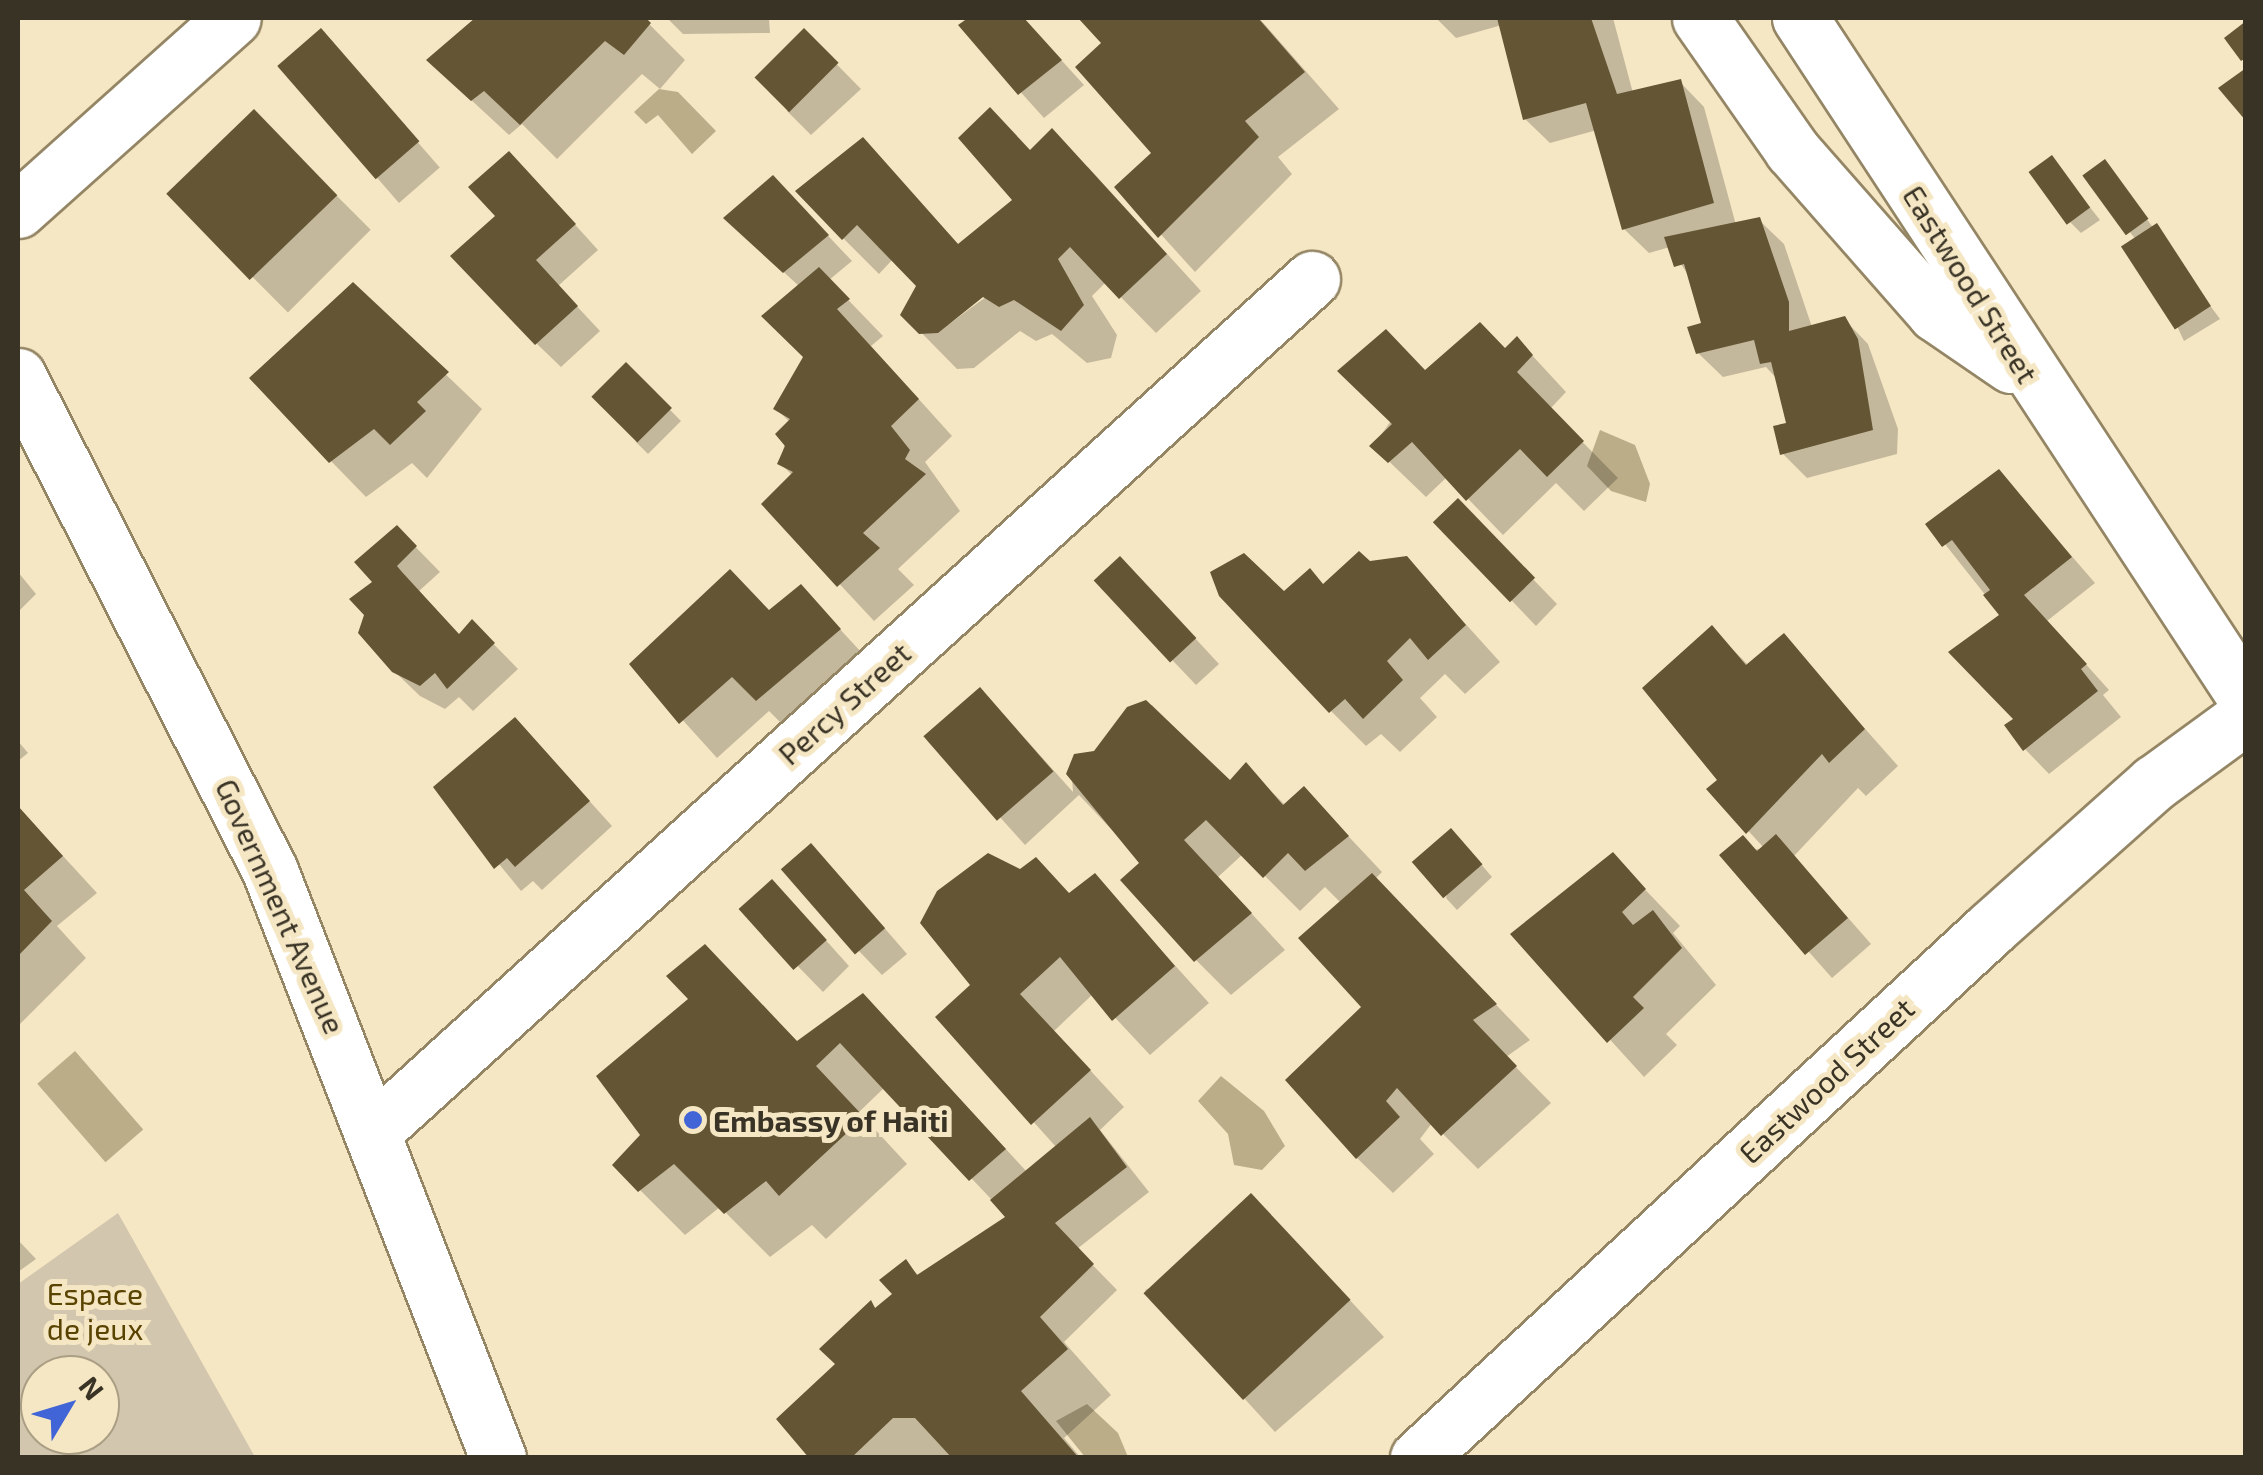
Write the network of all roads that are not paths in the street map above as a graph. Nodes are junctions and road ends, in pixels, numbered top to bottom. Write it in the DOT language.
graph roads {
  1 [pos="233,18"];
  2 [pos="1700,18"];
  3 [pos="1800,18"];
  4 [pos="18,210"];
  5 [pos="1312,278"];
  6 [pos="18,376"];
  7 [pos="2030,378"];
  8 [pos="2246,698"];
  9 [pos="2246,716"];
  10 [pos="377,1128"];
  11 [pos="498,1458"];
  12 [pos="1418,1458"];
  1 -- 4 [label="street"];
  2 -- 7 [label="street"];
  3 -- 7 [label="street, Eastwood Street"];
  5 -- 10 [label="street, Percy Street"];
  6 -- 10 [label="street, Government Avenue"];
  7 -- 8 [label="street, Eastwood Street"];
  9 -- 12 [label="street, Eastwood Street"];
  10 -- 11 [label="street, Government Avenue"];
}
